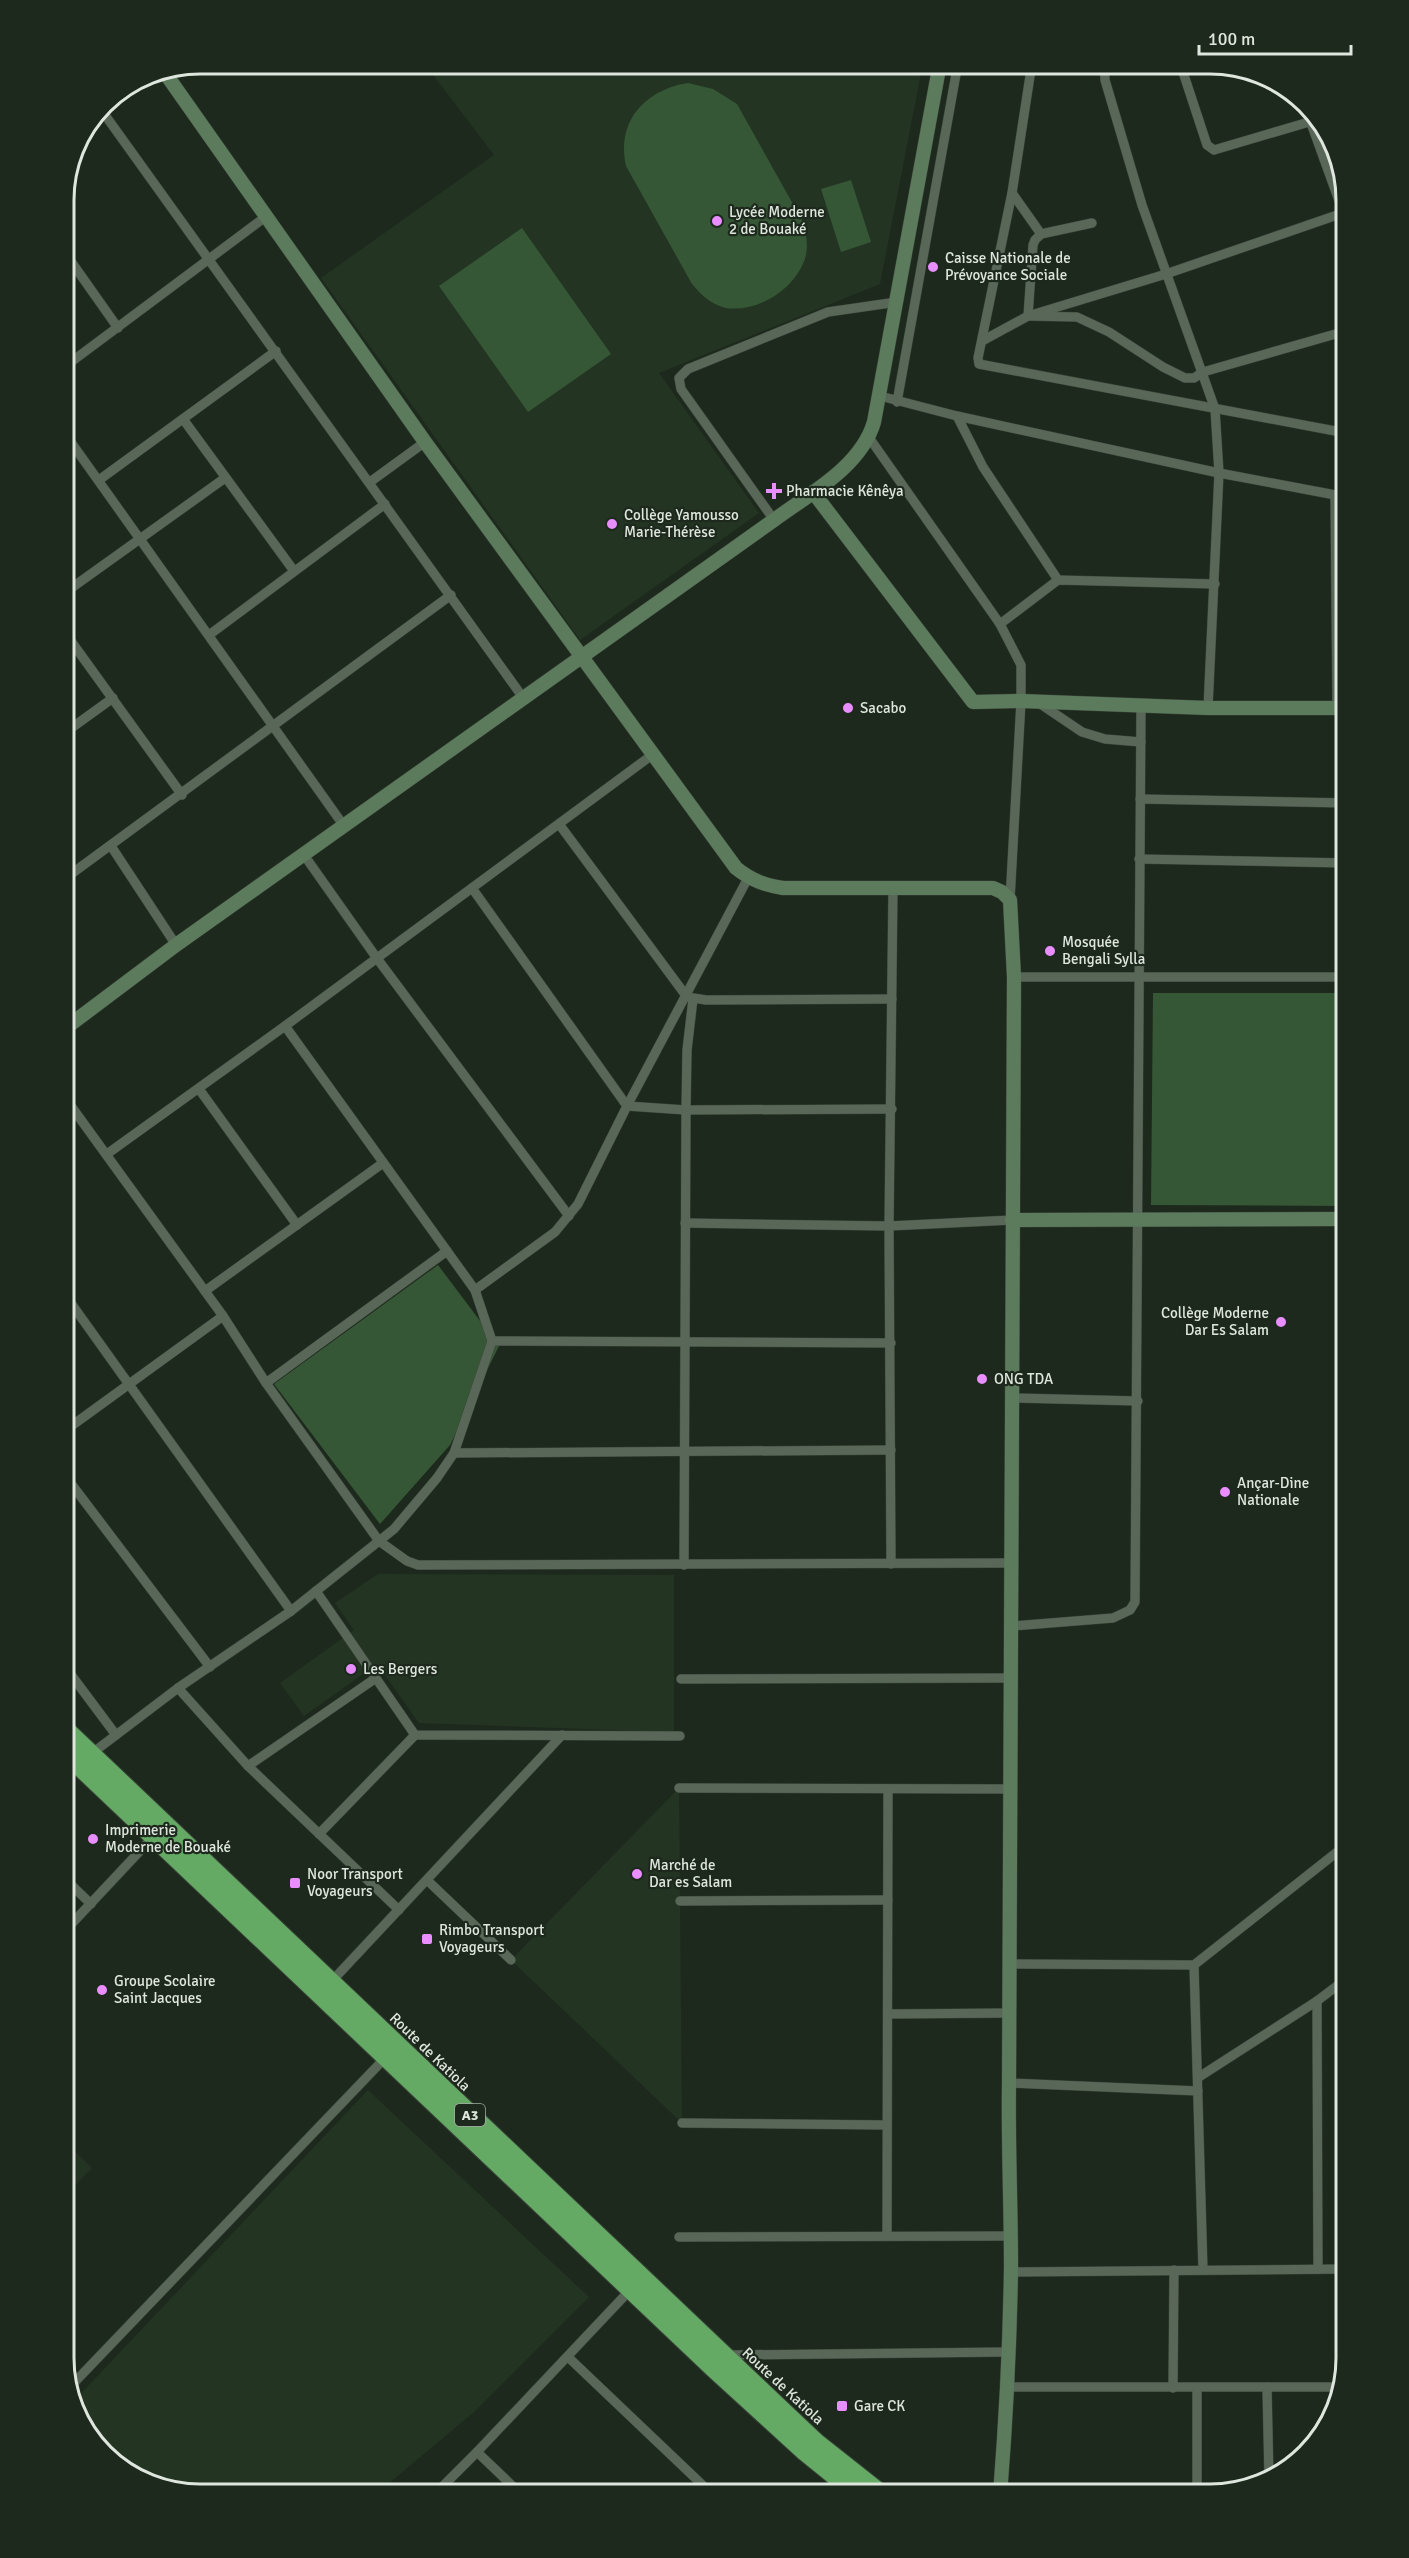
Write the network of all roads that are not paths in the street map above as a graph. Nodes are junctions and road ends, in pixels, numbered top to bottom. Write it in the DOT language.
graph roads {
  1 [pos="938,74"];
  2 [pos="956,74"];
  3 [pos="1030,74"];
  4 [pos="1106,74"];
  5 [pos="1184,74"];
  6 [pos="167,78"];
  7 [pos="105,115"];
  8 [pos="1305,118"];
  9 [pos="1312,127"];
  10 [pos="1335,189"];
  11 [pos="1012,193"];
  12 [pos="264,218"];
  13 [pos="1336,220"];
  14 [pos="1092,223"];
  15 [pos="1041,234"];
  16 [pos="210,258"];
  17 [pos="74,266"];
  18 [pos="1166,274"];
  19 [pos="897,302"];
  20 [pos="1028,316"];
  21 [pos="118,328"];
  22 [pos="1336,334"];
  23 [pos="982,341"];
  24 [pos="276,351"];
  25 [pos="74,360"];
  26 [pos="1203,372"];
  27 [pos="880,396"];
  28 [pos="897,402"];
  29 [pos="1215,409"];
  30 [pos="957,416"];
  31 [pos="183,419"];
  32 [pos="1336,431"];
  33 [pos="868,436"];
  34 [pos="425,442"];
  35 [pos="74,446"];
  36 [pos="1219,473"];
  37 [pos="225,478"];
  38 [pos="99,480"];
  39 [pos="370,482"];
  40 [pos="813,492"];
  41 [pos="1335,496"];
  42 [pos="386,504"];
  43 [pos="774,520"];
  44 [pos="1336,531"];
  45 [pos="141,540"];
  46 [pos="294,571"];
  47 [pos="1058,580"];
  48 [pos="1215,584"];
  49 [pos="74,587"];
  50 [pos="451,595"];
  51 [pos="1000,624"];
  52 [pos="209,635"];
  53 [pos="74,645"];
  54 [pos="581,659"];
  55 [pos="113,698"];
  56 [pos="524,699"];
  57 [pos="1022,701"];
  58 [pos="1036,701"];
  59 [pos="1141,706"];
  60 [pos="1208,708"];
  61 [pos="1336,708"];
  62 [pos="74,726"];
  63 [pos="273,726"];
  64 [pos="1141,742"];
  65 [pos="652,755"];
  66 [pos="182,795"];
  67 [pos="1140,799"];
  68 [pos="1336,803"];
  69 [pos="559,824"];
  70 [pos="344,826"];
  71 [pos="111,846"];
  72 [pos="304,855"];
  73 [pos="1139,860"];
  74 [pos="1336,863"];
  75 [pos="74,872"];
  76 [pos="748,878"];
  77 [pos="472,888"];
  78 [pos="893,888"];
  79 [pos="1010,900"];
  80 [pos="176,945"];
  81 [pos="376,957"];
  82 [pos="1139,976"];
  83 [pos="1014,977"];
  84 [pos="1336,977"];
  85 [pos="690,998"];
  86 [pos="892,999"];
  87 [pos="74,1022"];
  88 [pos="285,1026"];
  89 [pos="199,1089"];
  90 [pos="627,1106"];
  91 [pos="74,1109"];
  92 [pos="892,1109"];
  93 [pos="686,1110"];
  94 [pos="107,1155"];
  95 [pos="383,1163"];
  96 [pos="569,1216"];
  97 [pos="1137,1219"];
  98 [pos="1336,1219"];
  99 [pos="1012,1220"];
  100 [pos="685,1223"];
  101 [pos="297,1225"];
  102 [pos="889,1226"];
  103 [pos="447,1251"];
  104 [pos="475,1290"];
  105 [pos="205,1291"];
  106 [pos="73,1307"];
  107 [pos="223,1316"];
  108 [pos="492,1341"];
  109 [pos="891,1343"];
  110 [pos="685,1344"];
  111 [pos="266,1383"];
  112 [pos="129,1385"];
  113 [pos="1011,1398"];
  114 [pos="1138,1401"];
  115 [pos="73,1425"];
  116 [pos="891,1450"];
  117 [pos="684,1451"];
  118 [pos="454,1453"];
  119 [pos="73,1487"];
  120 [pos="379,1541"];
  121 [pos="1010,1563"];
  122 [pos="891,1564"];
  123 [pos="684,1565"];
  124 [pos="316,1591"];
  125 [pos="291,1611"];
  126 [pos="1012,1626"];
  127 [pos="210,1667"];
  128 [pos="73,1678"];
  129 [pos="376,1678"];
  130 [pos="1012,1678"];
  131 [pos="681,1679"];
  132 [pos="178,1688"];
  133 [pos="416,1735"];
  134 [pos="562,1735"];
  135 [pos="116,1736"];
  136 [pos="680,1736"];
  137 [pos="73,1737"];
  138 [pos="91,1754"];
  139 [pos="73,1761"];
  140 [pos="248,1766"];
  141 [pos="679,1788"];
  142 [pos="888,1789"];
  143 [pos="1012,1789"];
  144 [pos="319,1834"];
  145 [pos="153,1837"];
  146 [pos="1336,1853"];
  147 [pos="428,1881"];
  148 [pos="73,1887"];
  149 [pos="888,1900"];
  150 [pos="680,1901"];
  151 [pos="91,1904"];
  152 [pos="399,1910"];
  153 [pos="73,1922"];
  154 [pos="511,1960"];
  155 [pos="1011,1964"];
  156 [pos="1194,1965"];
  157 [pos="331,1982"];
  158 [pos="1336,1987"];
  159 [pos="1317,2001"];
  160 [pos="1011,2013"];
  161 [pos="888,2014"];
  162 [pos="386,2057"];
  163 [pos="1199,2077"];
  164 [pos="1009,2083"];
  165 [pos="1198,2091"];
  166 [pos="682,2123"];
  167 [pos="887,2125"];
  168 [pos="1011,2235"];
  169 [pos="887,2236"];
  170 [pos="679,2237"];
  171 [pos="1318,2269"];
  172 [pos="1336,2269"];
  173 [pos="1174,2270"];
  174 [pos="1203,2270"];
  175 [pos="1011,2272"];
  176 [pos="631,2289"];
  177 [pos="1007,2352"];
  178 [pos="724,2355"];
  179 [pos="568,2357"];
  180 [pos="76,2381"];
  181 [pos="1006,2387"];
  182 [pos="1332,2387"];
  183 [pos="1173,2388"];
  184 [pos="1197,2388"];
  185 [pos="1267,2388"];
  186 [pos="477,2452"];
  187 [pos="1269,2470"];
  188 [pos="445,2484"];
  189 [pos="510,2484"];
  190 [pos="701,2484"];
  191 [pos="845,2484"];
  192 [pos="869,2484"];
  193 [pos="1001,2484"];
  194 [pos="1197,2484"];
  1 -- 19 [label="street"];
  2 -- 28 [label="street"];
  3 -- 11 [label="street"];
  4 -- 18 [label="street"];
  5 -- 8 [label="street"];
  6 -- 12 [label="street"];
  7 -- 16 [label="street"];
  9 -- 10 [label="street"];
  11 -- 15 [label="street"];
  11 -- 23 [label="street"];
  12 -- 16 [label="street"];
  12 -- 34 [label="street"];
  13 -- 18 [label="street"];
  14 -- 15 [label="street"];
  15 -- 20 [label="street"];
  16 -- 21 [label="street"];
  16 -- 24 [label="street"];
  17 -- 21 [label="street"];
  18 -- 20 [label="street"];
  18 -- 26 [label="street"];
  19 -- 27 [label="street"];
  19 -- 43 [label="street"];
  20 -- 23 [label="street"];
  20 -- 26 [label="street"];
  21 -- 25 [label="street"];
  22 -- 26 [label="street"];
  23 -- 29 [label="street"];
  24 -- 31 [label="street"];
  24 -- 39 [label="street"];
  26 -- 29 [label="street"];
  27 -- 28 [label="street"];
  27 -- 33 [label="street"];
  28 -- 30 [label="street"];
  29 -- 32 [label="street"];
  29 -- 36 [label="street"];
  30 -- 36 [label="street"];
  30 -- 47 [label="street"];
  31 -- 37 [label="street"];
  31 -- 38 [label="street"];
  33 -- 40 [label="street"];
  33 -- 51 [label="street"];
  34 -- 39 [label="street"];
  34 -- 54 [label="street"];
  35 -- 38 [label="street"];
  36 -- 41 [label="street"];
  36 -- 48 [label="street"];
  37 -- 45 [label="street"];
  37 -- 46 [label="street"];
  38 -- 45 [label="street"];
  39 -- 42 [label="street"];
  40 -- 43 [label="street"];
  40 -- 57 [label="street"];
  41 -- 44 [label="street"];
  42 -- 46 [label="street"];
  42 -- 50 [label="street"];
  43 -- 54 [label="street"];
  45 -- 49 [label="street"];
  45 -- 52 [label="street"];
  46 -- 52 [label="street"];
  47 -- 48 [label="street"];
  47 -- 51 [label="street"];
  48 -- 60 [label="street"];
  50 -- 56 [label="street"];
  50 -- 63 [label="street"];
  51 -- 57 [label="street"];
  52 -- 63 [label="street"];
  53 -- 55 [label="street"];
  54 -- 56 [label="street"];
  54 -- 65 [label="street"];
  55 -- 62 [label="street"];
  55 -- 66 [label="street"];
  56 -- 70 [label="street"];
  57 -- 58 [label="street"];
  57 -- 79 [label="street"];
  58 -- 59 [label="street"];
  58 -- 64 [label="street"];
  59 -- 60 [label="street"];
  59 -- 64 [label="street"];
  60 -- 61 [label="street"];
  63 -- 66 [label="street"];
  63 -- 70 [label="street"];
  64 -- 67 [label="street"];
  65 -- 69 [label="street"];
  65 -- 76 [label="street"];
  66 -- 71 [label="street"];
  67 -- 68 [label="street"];
  67 -- 73 [label="street"];
  69 -- 77 [label="street"];
  69 -- 85 [label="street"];
  70 -- 72 [label="street"];
  71 -- 75 [label="street"];
  71 -- 80 [label="street"];
  72 -- 80 [label="street"];
  72 -- 81 [label="street"];
  73 -- 74 [label="street"];
  73 -- 82 [label="street"];
  76 -- 78 [label="street"];
  76 -- 85 [label="street"];
  77 -- 81 [label="street"];
  77 -- 90 [label="street"];
  78 -- 79 [label="street"];
  78 -- 86 [label="street"];
  79 -- 83 [label="street"];
  80 -- 87 [label="street"];
  81 -- 88 [label="street"];
  81 -- 96 [label="street"];
  82 -- 83 [label="street"];
  82 -- 84 [label="street"];
  82 -- 97 [label="street"];
  83 -- 99 [label="street"];
  85 -- 86 [label="street"];
  85 -- 90 [label="street"];
  85 -- 93 [label="street"];
  86 -- 92 [label="street"];
  88 -- 89 [label="street"];
  88 -- 95 [label="street"];
  89 -- 94 [label="street"];
  89 -- 101 [label="street"];
  90 -- 93 [label="street"];
  90 -- 96 [label="street"];
  91 -- 94 [label="street"];
  92 -- 93 [label="street"];
  92 -- 102 [label="street"];
  93 -- 100 [label="street"];
  94 -- 105 [label="street"];
  95 -- 101 [label="street"];
  95 -- 103 [label="street"];
  96 -- 104 [label="street"];
  97 -- 98 [label="street"];
  97 -- 99 [label="street"];
  97 -- 114 [label="street"];
  99 -- 102 [label="street"];
  99 -- 113 [label="street"];
  100 -- 102 [label="street"];
  100 -- 110 [label="street"];
  101 -- 105 [label="street"];
  102 -- 109 [label="street"];
  103 -- 104 [label="street"];
  103 -- 111 [label="street"];
  104 -- 108 [label="street"];
  105 -- 107 [label="street"];
  106 -- 112 [label="street"];
  107 -- 111 [label="street"];
  107 -- 112 [label="street"];
  108 -- 110 [label="street"];
  108 -- 118 [label="street"];
  109 -- 110 [label="street"];
  109 -- 116 [label="street"];
  110 -- 117 [label="street"];
  111 -- 120 [label="street"];
  112 -- 115 [label="street"];
  112 -- 125 [label="street"];
  113 -- 114 [label="street"];
  113 -- 121 [label="street"];
  114 -- 126 [label="street"];
  116 -- 117 [label="street"];
  116 -- 122 [label="street"];
  117 -- 118 [label="street"];
  117 -- 123 [label="street"];
  118 -- 120 [label="street"];
  119 -- 127 [label="street"];
  120 -- 123 [label="street"];
  120 -- 124 [label="street"];
  121 -- 122 [label="street"];
  121 -- 126 [label="street"];
  122 -- 123 [label="street"];
  124 -- 125 [label="street"];
  124 -- 129 [label="street"];
  125 -- 127 [label="street"];
  126 -- 130 [label="street"];
  127 -- 132 [label="street"];
  128 -- 135 [label="street"];
  129 -- 133 [label="street"];
  129 -- 140 [label="street"];
  130 -- 131 [label="street"];
  130 -- 143 [label="street"];
  132 -- 135 [label="street"];
  132 -- 140 [label="street"];
  133 -- 134 [label="street"];
  133 -- 144 [label="street"];
  134 -- 136 [label="street"];
  134 -- 147 [label="street"];
  135 -- 138 [label="street"];
  137 -- 138 [label="highway, Route de Katiola / A3"];
  138 -- 157 [label="highway, Route de Katiola / A3"];
  139 -- 145 [label="highway, A3"];
  140 -- 144 [label="street"];
  141 -- 142 [label="street"];
  142 -- 143 [label="street"];
  142 -- 149 [label="street"];
  143 -- 155 [label="street"];
  144 -- 152 [label="street"];
  145 -- 151 [label="street"];
  145 -- 162 [label="highway, A3"];
  146 -- 156 [label="street"];
  147 -- 152 [label="street"];
  147 -- 154 [label="street"];
  148 -- 151 [label="street"];
  149 -- 150 [label="street"];
  149 -- 161 [label="street"];
  151 -- 153 [label="street"];
  152 -- 157 [label="street"];
  155 -- 156 [label="street"];
  155 -- 160 [label="street"];
  156 -- 163 [label="street"];
  157 -- 178 [label="highway, Route de Katiola / A3"];
  158 -- 159 [label="street"];
  159 -- 163 [label="street"];
  159 -- 171 [label="street"];
  160 -- 161 [label="street"];
  160 -- 164 [label="street"];
  161 -- 167 [label="street"];
  162 -- 176 [label="highway, A3"];
  162 -- 180 [label="street"];
  163 -- 165 [label="street"];
  164 -- 165 [label="street"];
  164 -- 168 [label="street"];
  165 -- 174 [label="street"];
  166 -- 167 [label="street"];
  167 -- 169 [label="street"];
  168 -- 169 [label="street"];
  168 -- 175 [label="street"];
  169 -- 170 [label="street"];
  171 -- 172 [label="street"];
  171 -- 174 [label="street"];
  173 -- 174 [label="street"];
  173 -- 175 [label="street"];
  173 -- 183 [label="street"];
  175 -- 177 [label="street"];
  176 -- 179 [label="street"];
  176 -- 191 [label="highway, A3"];
  177 -- 178 [label="street"];
  177 -- 181 [label="street"];
  178 -- 192 [label="highway, Route de Katiola / A3"];
  179 -- 186 [label="street"];
  179 -- 190 [label="street"];
  181 -- 183 [label="street"];
  181 -- 193 [label="street"];
  182 -- 185 [label="street"];
  183 -- 184 [label="street"];
  184 -- 185 [label="street"];
  184 -- 194 [label="street"];
  185 -- 187 [label="street"];
  186 -- 188 [label="street"];
  186 -- 189 [label="street"];
}
